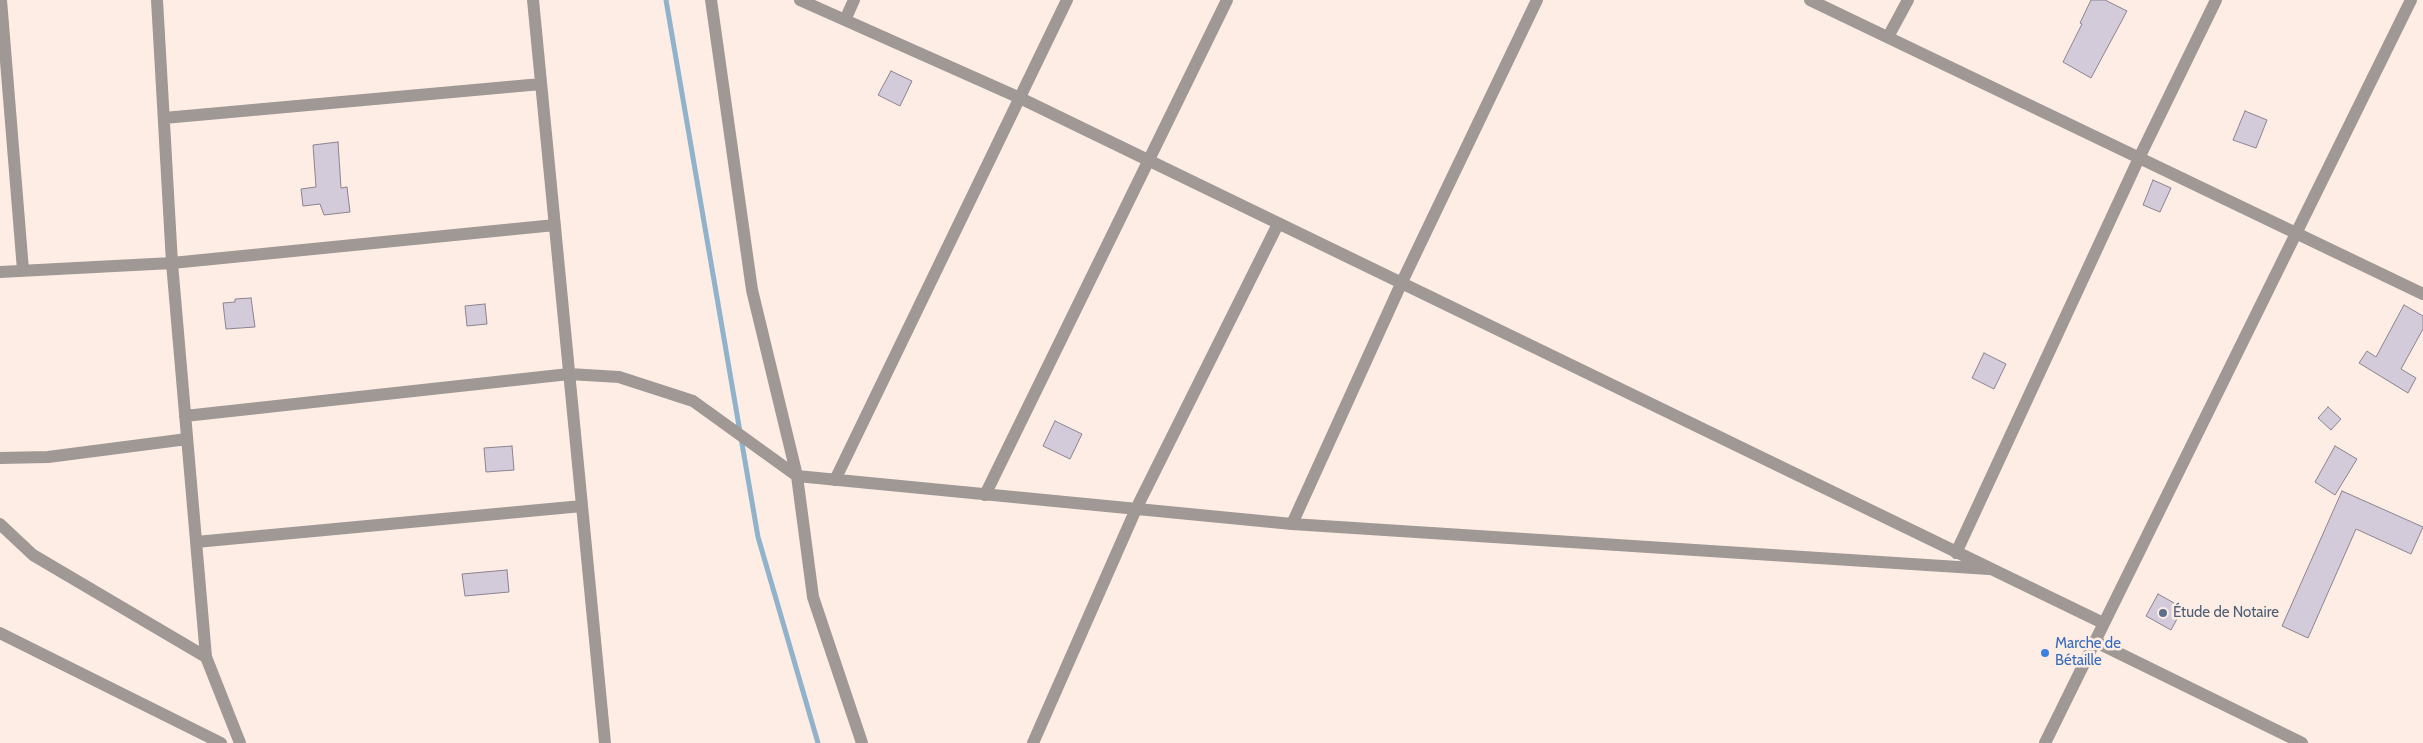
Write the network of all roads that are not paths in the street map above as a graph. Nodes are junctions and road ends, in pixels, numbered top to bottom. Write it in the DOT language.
graph roads {
  1 [pos="1,0"];
  2 [pos="157,0"];
  3 [pos="533,0"];
  4 [pos="711,0"];
  5 [pos="800,0"];
  6 [pos="854,0"];
  7 [pos="1067,0"];
  8 [pos="1227,0"];
  9 [pos="1537,0"];
  10 [pos="1810,0"];
  11 [pos="1908,0"];
  12 [pos="2216,0"];
  13 [pos="2411,0"];
  14 [pos="844,20"];
  15 [pos="1888,37"];
  16 [pos="541,84"];
  17 [pos="1020,98"];
  18 [pos="164,118"];
  19 [pos="2139,158"];
  20 [pos="1148,160"];
  21 [pos="1278,224"];
  22 [pos="555,225"];
  23 [pos="2296,233"];
  24 [pos="172,262"];
  25 [pos="23,270"];
  26 [pos="0,272"];
  27 [pos="1402,284"];
  28 [pos="2423,294"];
  29 [pos="569,374"];
  30 [pos="185,416"];
  31 [pos="187,439"];
  32 [pos="0,458"];
  33 [pos="797,476"];
  34 [pos="835,480"];
  35 [pos="985,495"];
  36 [pos="582,506"];
  37 [pos="1136,509"];
  38 [pos="0,524"];
  39 [pos="1292,524"];
  40 [pos="196,542"];
  41 [pos="1956,553"];
  42 [pos="1990,569"];
  43 [pos="2103,623"];
  44 [pos="0,633"];
  45 [pos="2094,640"];
  46 [pos="206,657"];
  47 [pos="221,743"];
  48 [pos="240,743"];
  49 [pos="605,743"];
  50 [pos="862,743"];
  51 [pos="1033,743"];
  52 [pos="2044,743"];
  53 [pos="2302,743"];
  1 -- 25 [label="street"];
  2 -- 18 [label="street"];
  3 -- 16 [label="street"];
  4 -- 33 [label="street"];
  5 -- 14 [label="street"];
  6 -- 14 [label="street"];
  7 -- 17 [label="street"];
  8 -- 20 [label="street"];
  9 -- 27 [label="street"];
  10 -- 15 [label="street"];
  11 -- 15 [label="street"];
  12 -- 19 [label="street"];
  13 -- 23 [label="street"];
  14 -- 17 [label="street"];
  15 -- 19 [label="street"];
  16 -- 18 [label="street"];
  16 -- 22 [label="street"];
  17 -- 20 [label="street"];
  17 -- 34 [label="street"];
  18 -- 24 [label="street"];
  19 -- 23 [label="street"];
  19 -- 41 [label="street"];
  20 -- 21 [label="street"];
  20 -- 35 [label="street"];
  21 -- 27 [label="street"];
  21 -- 37 [label="street"];
  22 -- 24 [label="street"];
  22 -- 29 [label="street"];
  23 -- 28 [label="street"];
  23 -- 43 [label="street"];
  24 -- 25 [label="street"];
  24 -- 30 [label="street"];
  25 -- 26 [label="street"];
  27 -- 39 [label="street"];
  27 -- 41 [label="street"];
  29 -- 30 [label="street"];
  29 -- 33 [label="street"];
  29 -- 36 [label="street"];
  30 -- 31 [label="street"];
  31 -- 32 [label="street"];
  31 -- 40 [label="street"];
  33 -- 34 [label="street"];
  33 -- 50 [label="street"];
  34 -- 35 [label="street"];
  35 -- 37 [label="street"];
  36 -- 40 [label="street"];
  36 -- 49 [label="street"];
  37 -- 39 [label="street"];
  37 -- 51 [label="street"];
  38 -- 46 [label="street"];
  39 -- 42 [label="street"];
  40 -- 46 [label="street"];
  41 -- 42 [label="street"];
  42 -- 43 [label="street"];
  43 -- 45 [label="street"];
  44 -- 47 [label="street"];
  45 -- 52 [label="street"];
  45 -- 53 [label="street"];
  46 -- 48 [label="street"];
}
